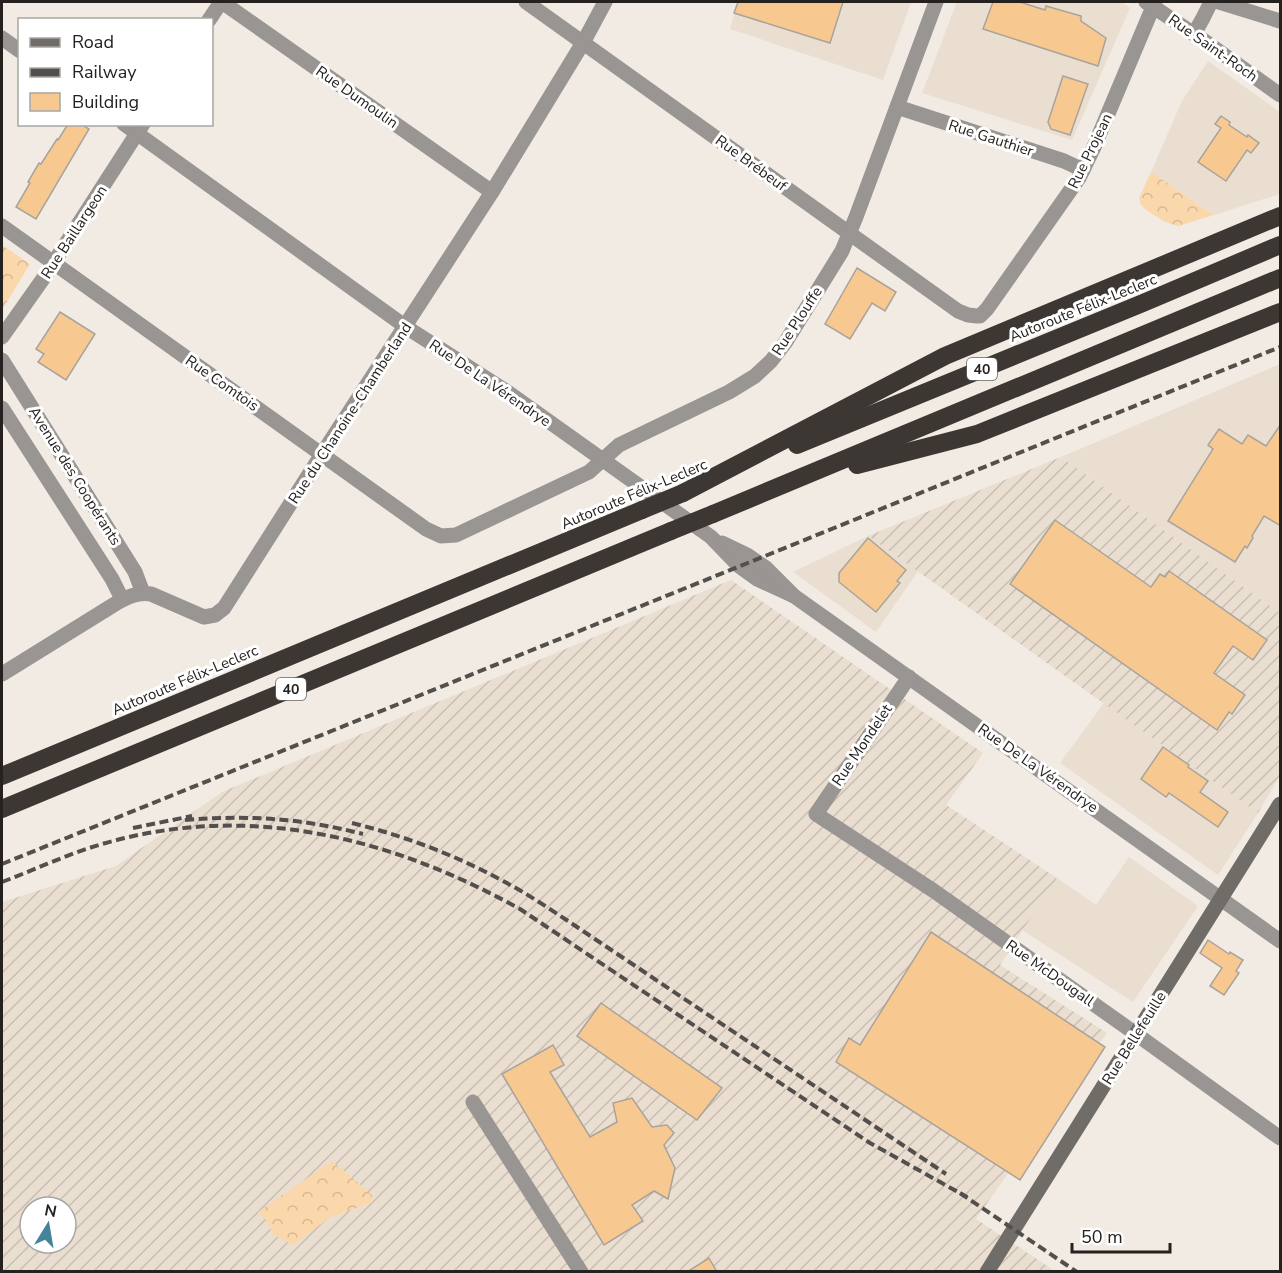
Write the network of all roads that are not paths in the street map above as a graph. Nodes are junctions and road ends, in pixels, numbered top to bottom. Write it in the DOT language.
graph roads {
  1 [pos="221,2"];
  2 [pos="526,2"];
  3 [pos="605,2"];
  4 [pos="936,2"];
  5 [pos="1211,2"];
  6 [pos="1219,2"];
  7 [pos="1151,3"];
  8 [pos="210,18"];
  9 [pos="1281,21"];
  10 [pos="1194,34"];
  11 [pos="2,38"];
  12 [pos="584,41"];
  13 [pos="18,50"];
  14 [pos="1281,96"];
  15 [pos="897,107"];
  16 [pos="140,129"];
  17 [pos="1083,170"];
  18 [pos="492,192"];
  19 [pos="1281,216"];
  20 [pos="2,226"];
  21 [pos="850,234"];
  22 [pos="1281,245"];
  23 [pos="54,263"];
  24 [pos="1281,278"];
  25 [pos="1281,312"];
  26 [pos="980,316"];
  27 [pos="406,327"];
  28 [pos="2,337"];
  29 [pos="2,360"];
  30 [pos="2,408"];
  31 [pos="322,454"];
  32 [pos="603,460"];
  33 [pos="788,483"];
  34 [pos="683,493"];
  35 [pos="444,536"];
  36 [pos="143,593"];
  37 [pos="122,599"];
  38 [pos="2,674"];
  39 [pos="909,677"];
  40 [pos="2,776"];
  41 [pos="1281,804"];
  42 [pos="2,809"];
  43 [pos="816,814"];
  44 [pos="1221,898"];
  45 [pos="1281,941"];
  46 [pos="1136,1034"];
  47 [pos="473,1102"];
  48 [pos="1281,1138"];
  49 [pos="580,1272"];
  50 [pos="987,1272"];
  1 -- 8 [label="street"];
  1 -- 18 [label="street, Rue Dumoulin"];
  2 -- 12 [label="street, Rue Brébeuf"];
  3 -- 12 [label="street, Rue du Chanoine-Chamberland"];
  4 -- 15 [label="street, Rue Plouffe"];
  5 -- 10 [label="street"];
  6 -- 9 [label="street"];
  7 -- 10 [label="street, Rue Saint-Roch"];
  7 -- 17 [label="street, Rue Projean"];
  10 -- 14 [label="street, Rue Saint-Roch"];
  11 -- 13 [label="street"];
  12 -- 18 [label="street, Rue du Chanoine-Chamberland"];
  12 -- 21 [label="street, Rue Brébeuf"];
  15 -- 17 [label="street, Rue Gauthier"];
  15 -- 21 [label="street, Rue Plouffe"];
  16 -- 23 [label="street, Rue Baillargeon"];
  16 -- 27 [label="street, Rue De La Vérendrye"];
  17 -- 26 [label="street, Rue Projean"];
  18 -- 27 [label="street, Rue du Chanoine-Chamberland"];
  19 -- 34 [label="highway"];
  20 -- 23 [label="street, Rue Comtois"];
  21 -- 26 [label="street, Rue Brébeuf"];
  21 -- 32 [label="street, Rue Plouffe"];
  22 -- 34 [label="highway, Autoroute Félix-Leclerc / 40"];
  23 -- 28 [label="street, Rue Baillargeon"];
  23 -- 31 [label="street, Rue Comtois"];
  24 -- 33 [label="highway, 40"];
  25 -- 33 [label="highway"];
  27 -- 31 [label="street, Rue du Chanoine-Chamberland"];
  27 -- 32 [label="street, Rue De La Vérendrye"];
  29 -- 36 [label="street, Avenue des Coopérants"];
  30 -- 37 [label="street, Avenue des Coopérants"];
  31 -- 35 [label="street, Rue Comtois"];
  31 -- 36 [label="street, Rue du Chanoine-Chamberland"];
  32 -- 35 [label="street, Rue Plouffe"];
  32 -- 39 [label="street, Rue De La Vérendrye"];
  33 -- 42 [label="highway, 40, bridge"];
  34 -- 40 [label="highway, Autoroute Félix-Leclerc / 40, bridge"];
  36 -- 37 [label="street"];
  37 -- 38 [label="street"];
  39 -- 43 [label="street, Rue Mondelet"];
  39 -- 44 [label="street, Rue De La Vérendrye"];
  41 -- 44 [label="main road, Rue Bellefeuille"];
  43 -- 46 [label="street, Rue McDougall"];
  44 -- 45 [label="street, Rue De La Vérendrye"];
  44 -- 46 [label="main road, Rue Bellefeuille"];
  46 -- 48 [label="street, Rue McDougall"];
  46 -- 50 [label="main road, Rue Bellefeuille"];
  47 -- 49 [label="street"];
}
